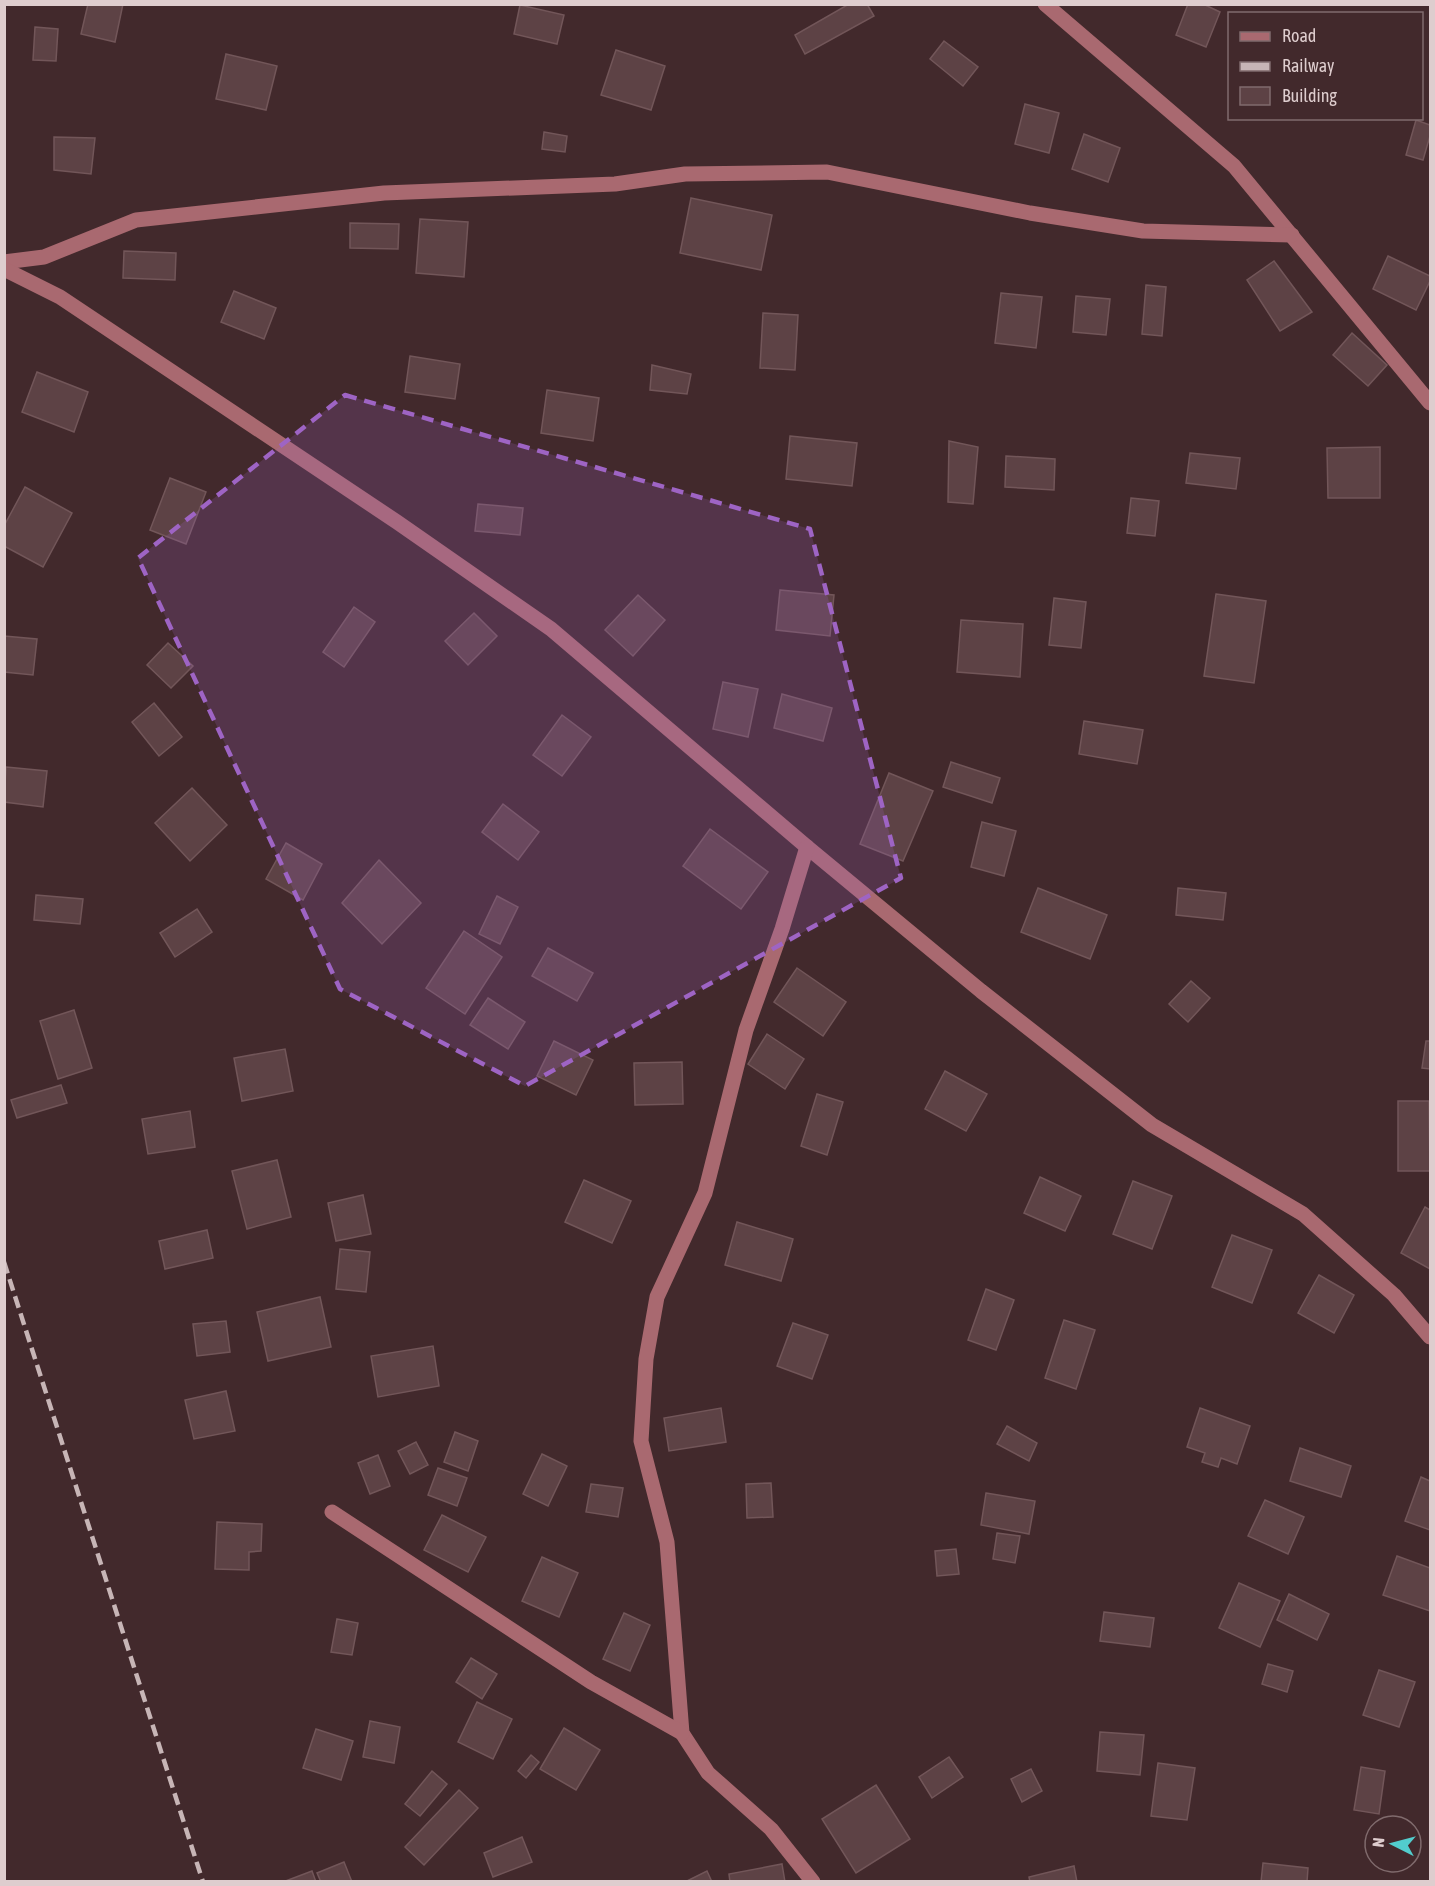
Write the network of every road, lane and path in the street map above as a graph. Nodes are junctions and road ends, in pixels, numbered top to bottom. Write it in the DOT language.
graph roads {
  1 [pos="1046,4"];
  2 [pos="1292,236"];
  3 [pos="4,262"];
  4 [pos="4,269"];
  5 [pos="1431,403"];
  6 [pos="807,847"];
  7 [pos="1431,1337"];
  8 [pos="332,1512"];
  9 [pos="682,1733"];
  10 [pos="813,1881"];
  1 -- 2 [label="street"];
  2 -- 3 [label="street"];
  2 -- 5 [label="street"];
  4 -- 6 [label="street"];
  6 -- 7 [label="street"];
  6 -- 9 [label="street"];
  8 -- 9 [label="street"];
  9 -- 10 [label="street"];
}
